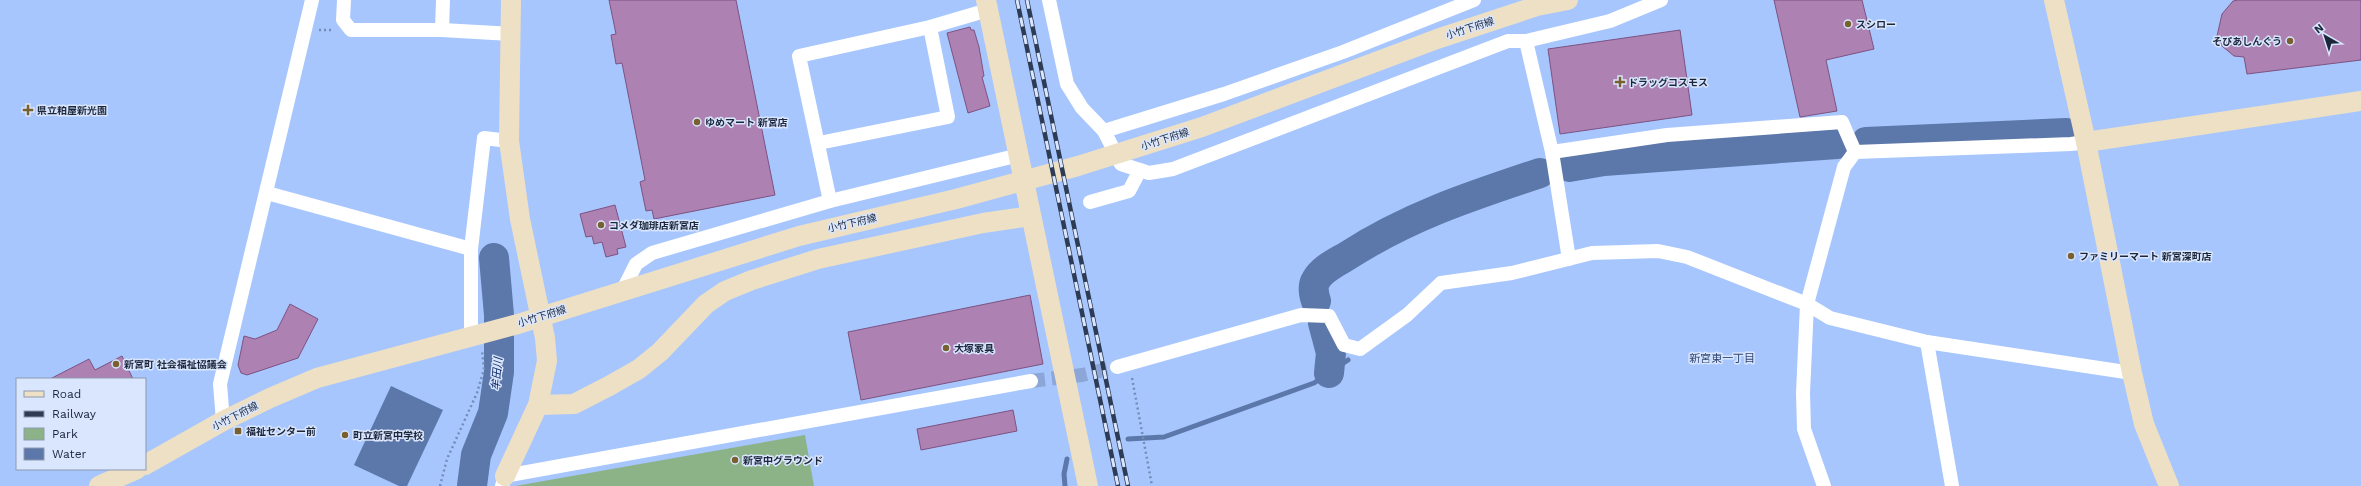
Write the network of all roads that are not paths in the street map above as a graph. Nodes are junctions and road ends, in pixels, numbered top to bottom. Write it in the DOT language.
graph roads {
  1 [pos="312,0"];
  2 [pos="344,0"];
  3 [pos="443,0"];
  4 [pos="511,0"];
  5 [pos="1049,0"];
  6 [pos="1474,0"];
  7 [pos="1568,0"];
  8 [pos="1662,0"];
  9 [pos="2054,0"];
  10 [pos="987,5"];
  11 [pos="930,27"];
  12 [pos="442,30"];
  13 [pos="512,34"];
  14 [pos="1526,41"];
  15 [pos="2361,101"];
  16 [pos="1104,131"];
  17 [pos="509,141"];
  18 [pos="2086,142"];
  19 [pos="819,143"];
  20 [pos="1552,152"];
  21 [pos="1856,152"];
  22 [pos="1019,155"];
  23 [pos="1140,170"];
  24 [pos="267,192"];
  25 [pos="830,201"];
  26 [pos="1090,202"];
  27 [pos="1030,216"];
  28 [pos="470,249"];
  29 [pos="1569,259"];
  30 [pos="623,290"];
  31 [pos="1807,304"];
  32 [pos="540,317"];
  33 [pos="476,334"];
  34 [pos="1927,342"];
  35 [pos="1123,365"];
  36 [pos="2132,373"];
  37 [pos="1032,381"];
  38 [pos="538,405"];
  39 [pos="223,421"];
  40 [pos="146,464"];
  41 [pos="135,470"];
  42 [pos="503,481"];
  43 [pos="99,486"];
  44 [pos="1088,486"];
  45 [pos="1824,486"];
  46 [pos="1952,486"];
  47 [pos="2169,486"];
  1 -- 24 [label="street"];
  2 -- 12 [label="street"];
  3 -- 12 [label="street"];
  4 -- 13 [label="street"];
  5 -- 16 [label="street"];
  6 -- 16 [label="street"];
  7 -- 30 [label="street, 小竹下府線"];
  8 -- 14 [label="street"];
  9 -- 18 [label="street"];
  10 -- 11 [label="street"];
  10 -- 22 [label="street"];
  11 -- 19 [label="street"];
  11 -- 19 [label="street"];
  12 -- 13 [label="street"];
  13 -- 17 [label="street"];
  14 -- 20 [label="street"];
  14 -- 23 [label="street"];
  15 -- 18 [label="street"];
  16 -- 23 [label="street"];
  17 -- 28 [label="street"];
  17 -- 32 [label="street"];
  18 -- 21 [label="street"];
  18 -- 36 [label="street"];
  19 -- 25 [label="street"];
  20 -- 21 [label="street"];
  20 -- 29 [label="street"];
  21 -- 31 [label="street"];
  22 -- 25 [label="street"];
  22 -- 27 [label="street"];
  23 -- 26 [label="street"];
  24 -- 28 [label="street"];
  24 -- 39 [label="street"];
  25 -- 30 [label="street"];
  27 -- 38 [label="street"];
  27 -- 44 [label="street"];
  28 -- 33 [label="street"];
  29 -- 31 [label="street"];
  29 -- 35 [label="street"];
  30 -- 32 [label="street, 小竹下府線"];
  31 -- 34 [label="street"];
  31 -- 45 [label="street"];
  32 -- 33 [label="street, 小竹下府線"];
  32 -- 38 [label="street"];
  33 -- 39 [label="street, 小竹下府線"];
  34 -- 36 [label="street"];
  34 -- 46 [label="street"];
  36 -- 47 [label="street"];
  37 -- 42 [label="street"];
  38 -- 42 [label="street"];
  39 -- 40 [label="street, 小竹下府線"];
  41 -- 43 [label="street"];
}
